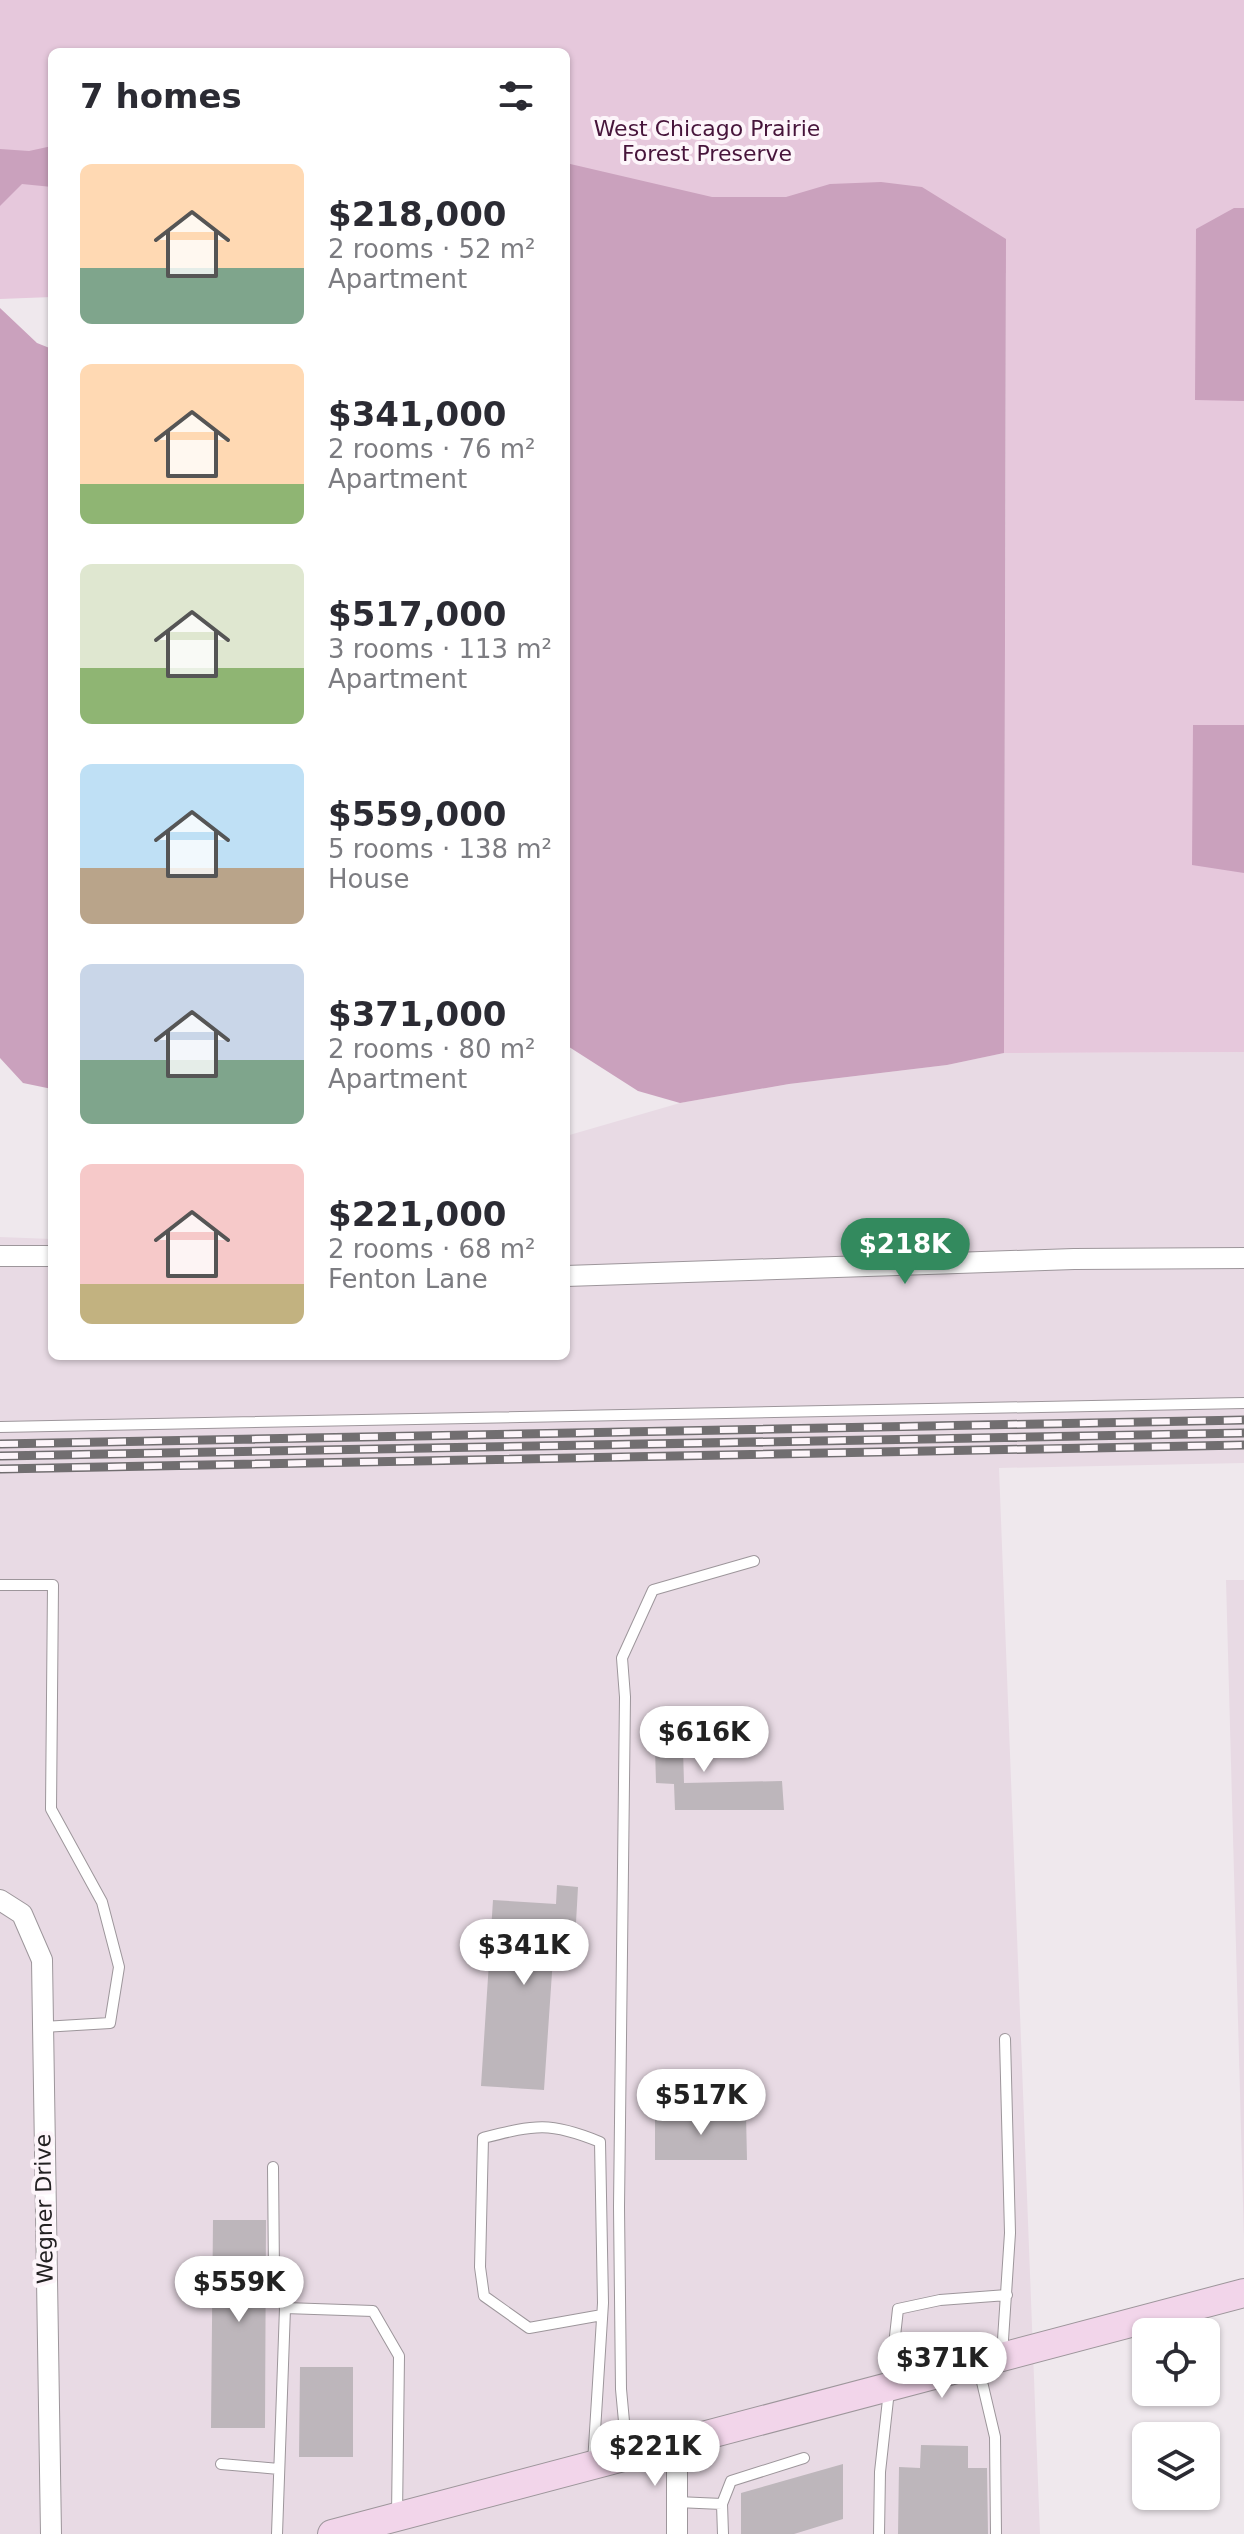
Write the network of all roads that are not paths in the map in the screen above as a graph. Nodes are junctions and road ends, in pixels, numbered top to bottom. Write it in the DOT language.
graph roads {
  1 [pos="0,1256"];
  2 [pos="48,1256"];
  3 [pos="1244,1258"];
  4 [pos="570,1276"];
  5 [pos="1244,1403"];
  6 [pos="0,1427"];
  7 [pos="754,1561"];
  8 [pos="0,1585"];
  9 [pos="0,1900"];
  10 [pos="41,2027"];
  11 [pos="1005,2039"];
  12 [pos="273,2167"];
  13 [pos="1244,2293"];
  14 [pos="1007,2295"];
  15 [pos="285,2308"];
  16 [pos="602,2315"];
  17 [pos="990,2360"];
  18 [pos="890,2387"];
  19 [pos="677,2443"];
  20 [pos="627,2456"];
  21 [pos="804,2458"];
  22 [pos="221,2464"];
  23 [pos="593,2465"];
  24 [pos="279,2469"];
  25 [pos="677,2502"];
  26 [pos="722,2504"];
  27 [pos="397,2517"];
  28 [pos="51,2534"];
  29 [pos="277,2534"];
  30 [pos="332,2534"];
  31 [pos="677,2534"];
  32 [pos="723,2534"];
  33 [pos="879,2534"];
  34 [pos="996,2534"];
  1 -- 2 [label="street"];
  3 -- 4 [label="street"];
  5 -- 6 [label="lane"];
  7 -- 20 [label="lane"];
  8 -- 10 [label="lane"];
  9 -- 10 [label="street, Wegner Drive"];
  10 -- 28 [label="street, Wegner Drive"];
  11 -- 14 [label="lane"];
  12 -- 15 [label="lane"];
  13 -- 17 [label="main road"];
  14 -- 17 [label="lane"];
  14 -- 18 [label="lane"];
  15 -- 24 [label="lane"];
  15 -- 27 [label="lane"];
  16 -- 16 [label="lane"];
  16 -- 23 [label="lane"];
  17 -- 18 [label="main road"];
  17 -- 34 [label="lane"];
  18 -- 19 [label="main road"];
  18 -- 33 [label="lane"];
  19 -- 20 [label="main road"];
  19 -- 25 [label="street"];
  20 -- 23 [label="main road"];
  21 -- 26 [label="lane"];
  22 -- 24 [label="lane"];
  23 -- 27 [label="main road"];
  24 -- 29 [label="lane"];
  25 -- 26 [label="lane"];
  25 -- 31 [label="street"];
  26 -- 32 [label="lane"];
  27 -- 30 [label="main road"];
}
